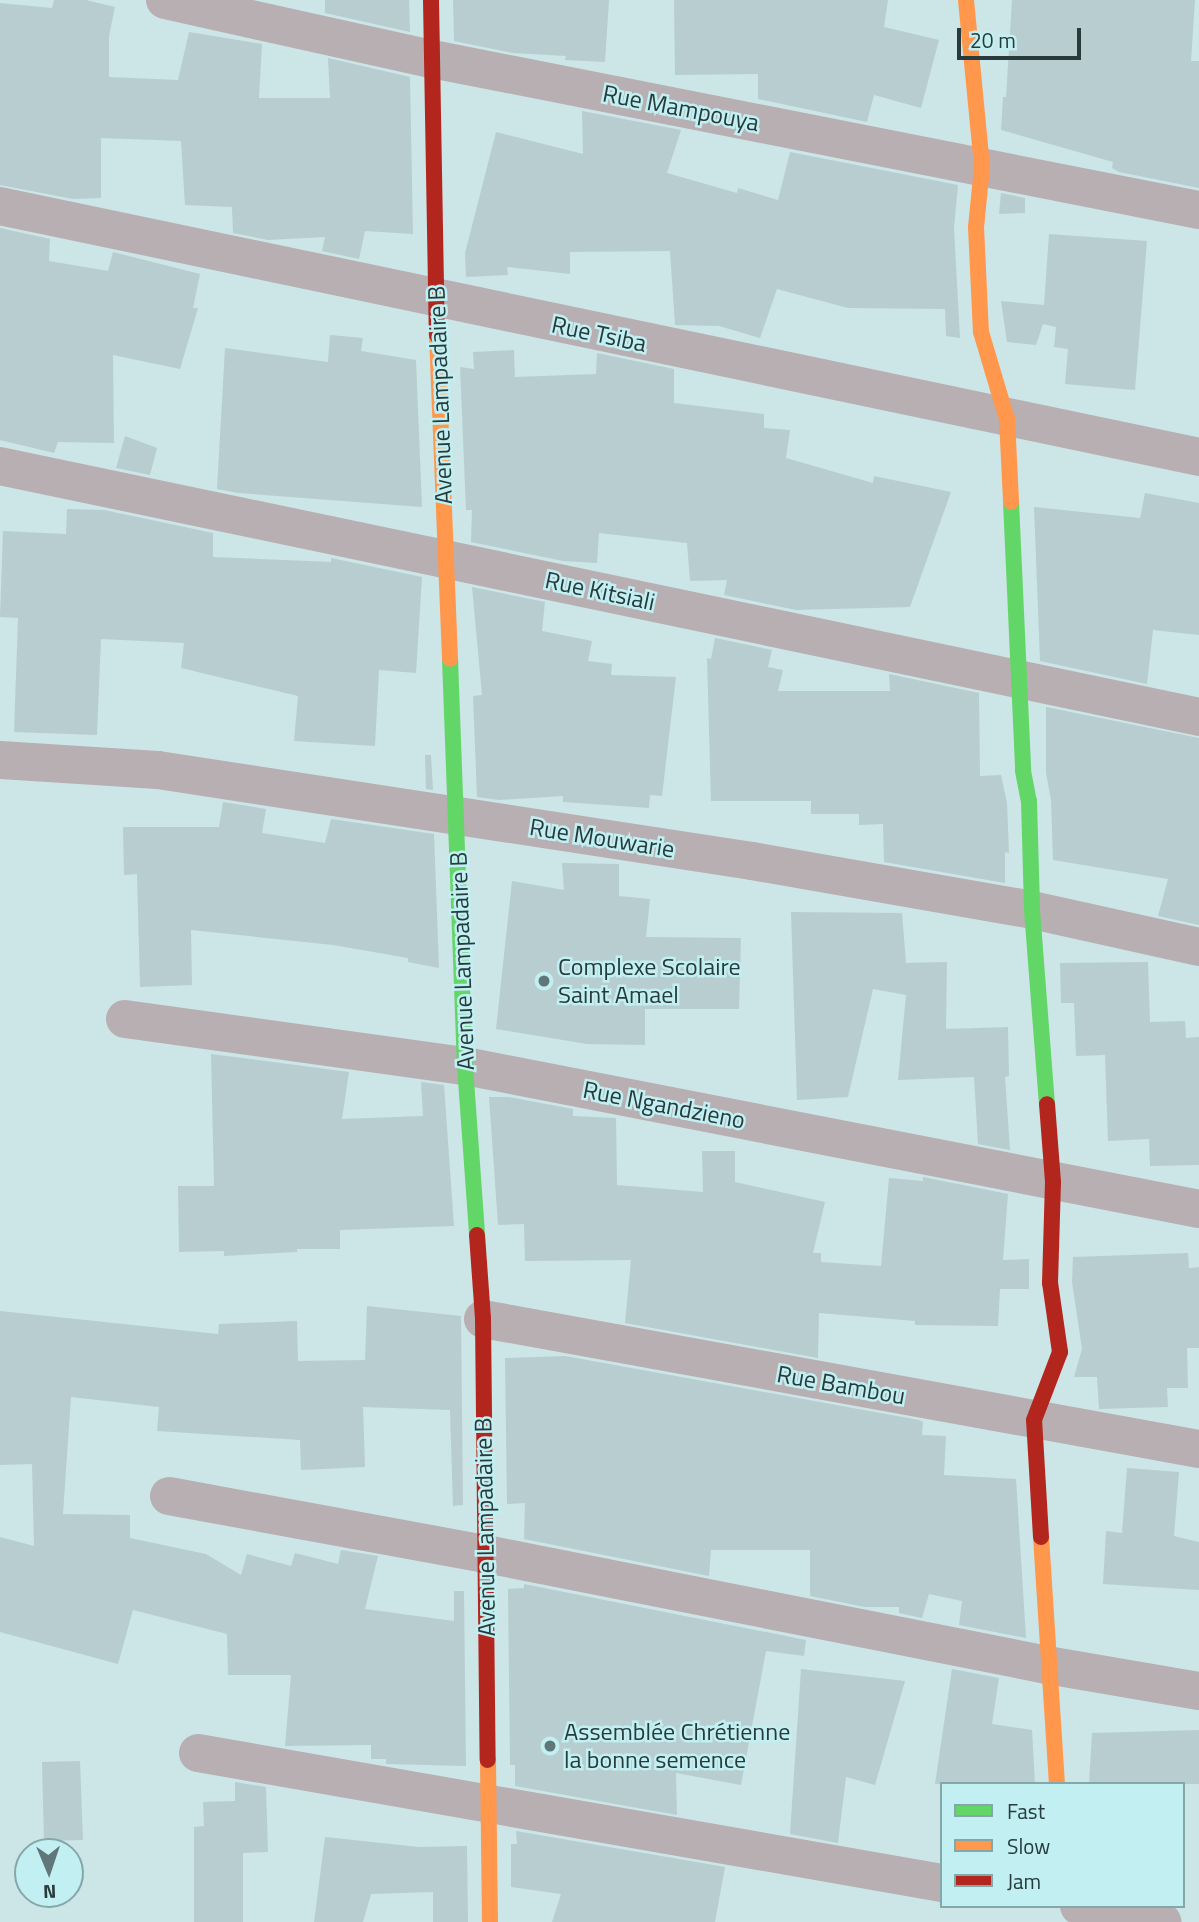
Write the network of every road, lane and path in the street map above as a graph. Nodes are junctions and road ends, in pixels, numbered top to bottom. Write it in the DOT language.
graph roads {
  1 [pos="165,0"];
  2 [pos="430,0"];
  3 [pos="966,0"];
  4 [pos="432,59"];
  5 [pos="982,167"];
  6 [pos="0,206"];
  7 [pos="1199,210"];
  8 [pos="436,300"];
  9 [pos="1007,419"];
  10 [pos="1199,457"];
  11 [pos="0,466"];
  12 [pos="446,558"];
  13 [pos="1020,679"];
  14 [pos="1199,717"];
  15 [pos="0,761"];
  16 [pos="457,817"];
  17 [pos="1032,910"];
  18 [pos="1199,947"];
  19 [pos="125,1018"];
  20 [pos="466,1066"];
  21 [pos="1053,1182"];
  22 [pos="1199,1209"];
  23 [pos="483,1320"];
  24 [pos="1034,1420"];
  25 [pos="1199,1449"];
  26 [pos="169,1496"];
  27 [pos="486,1554"];
  28 [pos="1047,1665"];
  29 [pos="1199,1691"];
  30 [pos="198,1753"];
  31 [pos="1057,1782"];
  32 [pos="487,1805"];
  33 [pos="940,1883"];
  34 [pos="1089,1908"];
  35 [pos="490,1922"];
  36 [pos="1162,1922"];
  1 -- 4 [label="street, Rue Mampouya"];
  2 -- 4 [label="street, Avenue Lampadaire B"];
  3 -- 5 [label="street"];
  4 -- 5 [label="street, Rue Mampouya"];
  4 -- 8 [label="street, Avenue Lampadaire B"];
  5 -- 7 [label="street, Rue Mampouya"];
  5 -- 9 [label="street"];
  6 -- 8 [label="street, Rue Tsiba"];
  8 -- 9 [label="street, Rue Tsiba"];
  8 -- 12 [label="street, Avenue Lampadaire B"];
  9 -- 10 [label="street, Rue Tsiba"];
  9 -- 13 [label="street"];
  11 -- 12 [label="street, Rue Kitsiali"];
  12 -- 13 [label="street, Rue Kitsiali"];
  12 -- 16 [label="street, Avenue Lampadaire B"];
  13 -- 14 [label="street, Rue Kitsiali"];
  13 -- 17 [label="street"];
  15 -- 16 [label="street, Rue Mouwarie"];
  16 -- 17 [label="street, Rue Mouwarie"];
  16 -- 20 [label="street, Avenue Lampadaire B"];
  17 -- 18 [label="street, Rue Mouwarie"];
  17 -- 21 [label="street"];
  19 -- 20 [label="street, Rue Ngandzieno"];
  20 -- 21 [label="street, Rue Ngandzieno"];
  20 -- 23 [label="street, Avenue Lampadaire B"];
  21 -- 22 [label="street, Rue Ngandzieno"];
  21 -- 24 [label="street"];
  23 -- 24 [label="street, Rue Bambou"];
  23 -- 27 [label="street, Avenue Lampadaire B"];
  24 -- 25 [label="street, Rue Bambou"];
  24 -- 28 [label="street"];
  26 -- 27 [label="street"];
  27 -- 28 [label="street"];
  27 -- 32 [label="street, Avenue Lampadaire B"];
  28 -- 29 [label="street"];
  28 -- 31 [label="street"];
  30 -- 32 [label="street"];
  32 -- 33 [label="street"];
  32 -- 35 [label="street, Avenue Lampadaire B"];
  34 -- 36 [label="street"];
}
